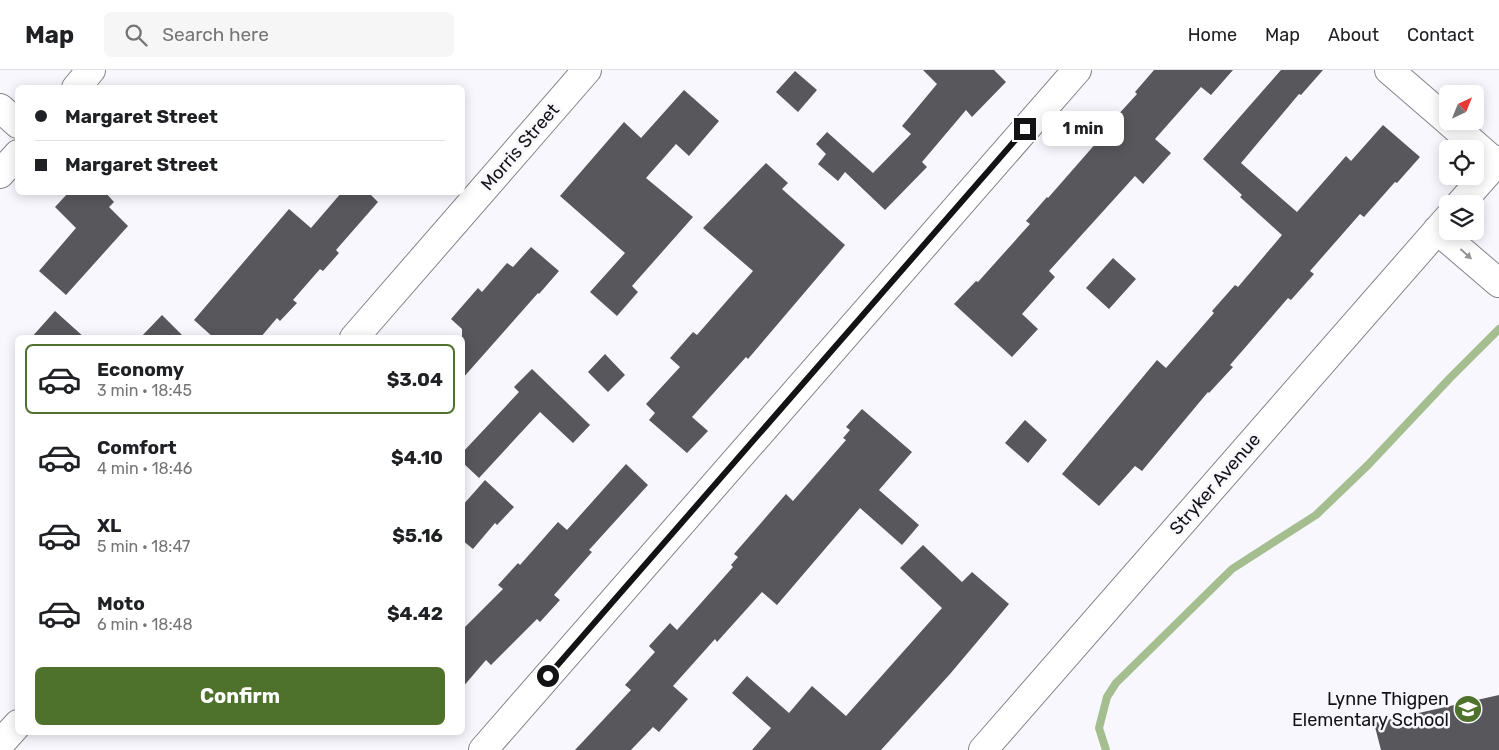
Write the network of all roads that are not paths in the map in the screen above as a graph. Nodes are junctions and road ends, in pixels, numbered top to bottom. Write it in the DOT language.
graph roads {
  1 [pos="91,70"];
  2 [pos="588,70"];
  3 [pos="1076,70"];
  4 [pos="1389,70"];
  5 [pos="78,85"];
  6 [pos="0,108"];
  7 [pos="1439,113"];
  8 [pos="15,121"];
  9 [pos="1459,130"];
  10 [pos="15,157"];
  11 [pos="1498,161"];
  12 [pos="0,174"];
  13 [pos="1468,195"];
  14 [pos="1439,227"];
  15 [pos="1457,240"];
  16 [pos="1499,283"];
  17 [pos="357,335"];
  18 [pos="15,727"];
  19 [pos="0,744"];
  20 [pos="483,750"];
  21 [pos="983,750"];
  1 -- 5 [label="street"];
  2 -- 17 [label="street, Morris Street"];
  3 -- 20 [label="street"];
  4 -- 7 [label="street"];
  6 -- 8 [label="street"];
  9 -- 11 [label="street"];
  10 -- 12 [label="street"];
  11 -- 13 [label="street"];
  14 -- 21 [label="street, Stryker Avenue"];
  15 -- 16 [label="street, one-way"];
  18 -- 19 [label="street"];
}
